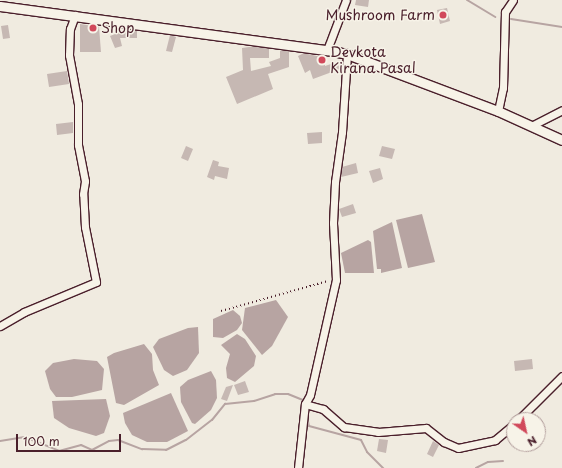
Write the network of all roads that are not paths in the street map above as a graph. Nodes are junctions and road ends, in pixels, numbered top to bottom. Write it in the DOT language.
graph roads {
  1 [pos="346,0"];
  2 [pos="513,0"];
  3 [pos="0,6"];
  4 [pos="75,15"];
  5 [pos="327,50"];
  6 [pos="347,54"];
  7 [pos="562,110"];
  8 [pos="498,111"];
  9 [pos="531,126"];
  10 [pos="562,140"];
  11 [pos="0,326"];
  12 [pos="562,376"];
  13 [pos="305,404"];
  14 [pos="526,412"];
  15 [pos="506,431"];
  16 [pos="298,468"];
  1 -- 5 [label="street"];
  2 -- 8 [label="street"];
  3 -- 4 [label="main road"];
  4 -- 5 [label="main road"];
  4 -- 11 [label="street"];
  5 -- 6 [label="main road"];
  6 -- 8 [label="main road"];
  6 -- 13 [label="street"];
  7 -- 9 [label="street"];
  8 -- 9 [label="main road"];
  9 -- 10 [label="main road"];
  12 -- 14 [label="street"];
  13 -- 15 [label="street"];
  13 -- 16 [label="street"];
}
